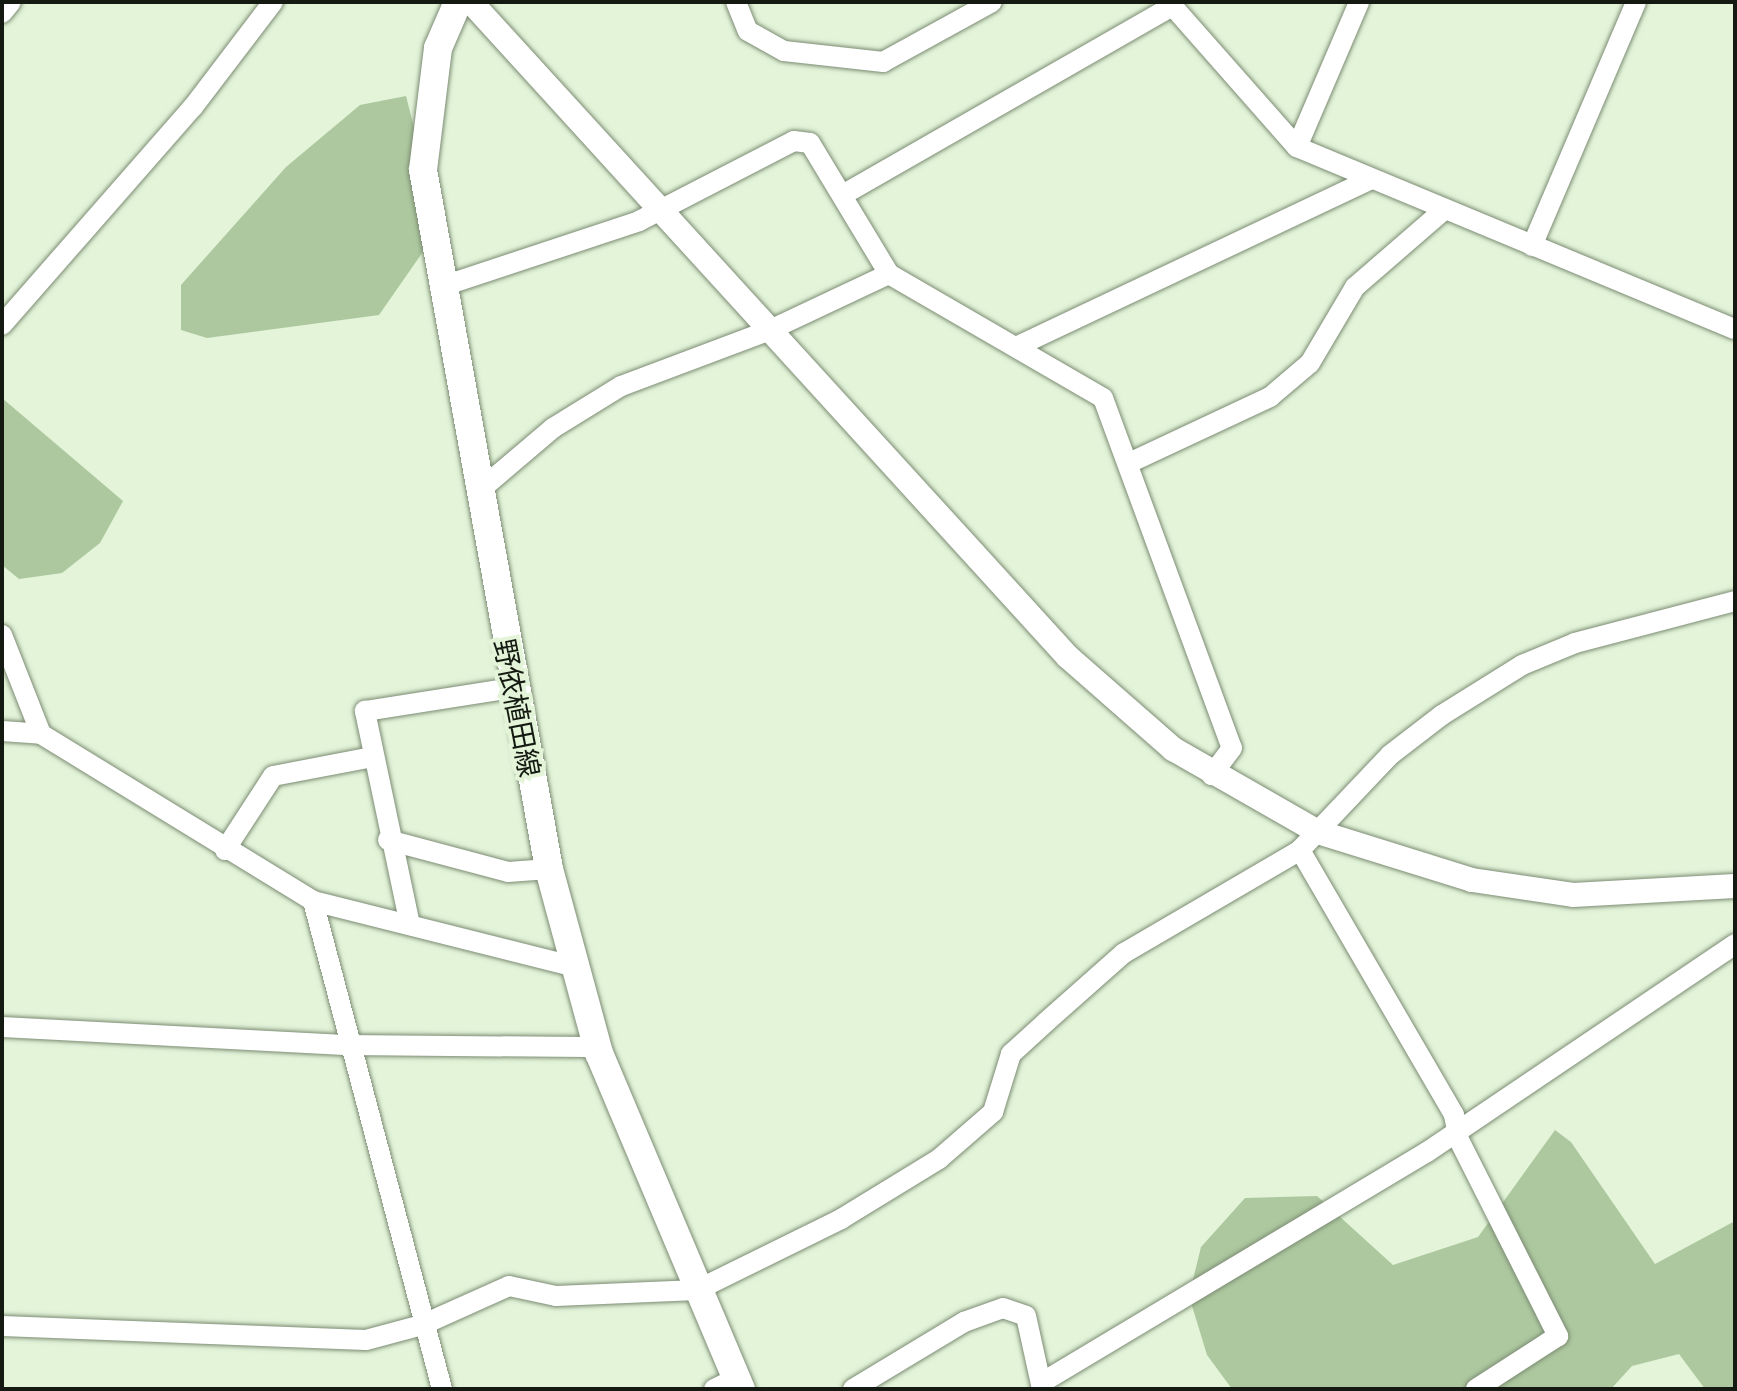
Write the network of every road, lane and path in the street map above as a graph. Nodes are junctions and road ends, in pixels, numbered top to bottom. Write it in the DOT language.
graph roads {
  1 [pos="11,2"];
  2 [pos="273,2"];
  3 [pos="458,2"];
  4 [pos="471,2"];
  5 [pos="736,2"];
  6 [pos="992,2"];
  7 [pos="1359,2"];
  8 [pos="1636,2"];
  9 [pos="1171,4"];
  10 [pos="2,13"];
  11 [pos="1297,147"];
  12 [pos="1372,179"];
  13 [pos="846,193"];
  14 [pos="1445,209"];
  15 [pos="661,211"];
  16 [pos="1532,246"];
  17 [pos="889,274"];
  18 [pos="443,286"];
  19 [pos="2,325"];
  20 [pos="1735,329"];
  21 [pos="770,330"];
  22 [pos="1018,346"];
  23 [pos="1129,463"];
  24 [pos="480,490"];
  25 [pos="1735,601"];
  26 [pos="2,635"];
  27 [pos="512,688"];
  28 [pos="2,731"];
  29 [pos="41,734"];
  30 [pos="373,757"];
  31 [pos="1212,775"];
  32 [pos="1318,832"];
  33 [pos="388,840"];
  34 [pos="225,850"];
  35 [pos="1300,850"];
  36 [pos="549,869"];
  37 [pos="1735,886"];
  38 [pos="313,901"];
  39 [pos="410,925"];
  40 [pos="1735,944"];
  41 [pos="575,967"];
  42 [pos="2,1027"];
  43 [pos="345,1045"];
  44 [pos="599,1053"];
  45 [pos="1456,1131"];
  46 [pos="697,1290"];
  47 [pos="422,1325"];
  48 [pos="2,1326"];
  49 [pos="731,1385"];
  50 [pos="1041,1386"];
  51 [pos="442,1389"];
  52 [pos="853,1389"];
  53 [pos="1476,1389"];
  1 -- 10 [label="street"];
  2 -- 19 [label="street"];
  3 -- 18 [label="main road, 野依植田線"];
  4 -- 15 [label="street"];
  5 -- 6 [label="street"];
  7 -- 11 [label="street"];
  8 -- 16 [label="street"];
  9 -- 11 [label="street"];
  9 -- 13 [label="street"];
  11 -- 12 [label="street"];
  12 -- 14 [label="street"];
  12 -- 22 [label="street"];
  13 -- 15 [label="street"];
  13 -- 17 [label="street"];
  14 -- 16 [label="street"];
  14 -- 23 [label="street"];
  15 -- 18 [label="street"];
  15 -- 21 [label="street"];
  16 -- 20 [label="street"];
  17 -- 21 [label="street"];
  17 -- 22 [label="street"];
  18 -- 24 [label="main road, 野依植田線"];
  21 -- 24 [label="street"];
  21 -- 31 [label="street"];
  22 -- 23 [label="street"];
  23 -- 31 [label="street"];
  24 -- 27 [label="main road, 野依植田線"];
  25 -- 32 [label="street"];
  26 -- 29 [label="street"];
  27 -- 30 [label="street"];
  27 -- 36 [label="main road, 野依植田線"];
  28 -- 29 [label="street"];
  29 -- 34 [label="street"];
  30 -- 33 [label="street"];
  30 -- 34 [label="street"];
  31 -- 32 [label="street"];
  32 -- 35 [label="street"];
  32 -- 37 [label="street"];
  33 -- 36 [label="street"];
  33 -- 39 [label="street"];
  34 -- 38 [label="street"];
  35 -- 45 [label="street"];
  35 -- 46 [label="street"];
  36 -- 41 [label="main road, 野依植田線"];
  38 -- 39 [label="street"];
  38 -- 43 [label="street"];
  39 -- 41 [label="street"];
  40 -- 45 [label="street"];
  41 -- 44 [label="main road, 野依植田線"];
  42 -- 43 [label="street"];
  43 -- 44 [label="street"];
  43 -- 47 [label="street"];
  44 -- 46 [label="main road, 野依植田線"];
  45 -- 50 [label="street"];
  45 -- 53 [label="street"];
  46 -- 47 [label="street"];
  46 -- 49 [label="main road, 野依植田線"];
  47 -- 48 [label="street"];
  47 -- 51 [label="street"];
  50 -- 52 [label="street"];
}
